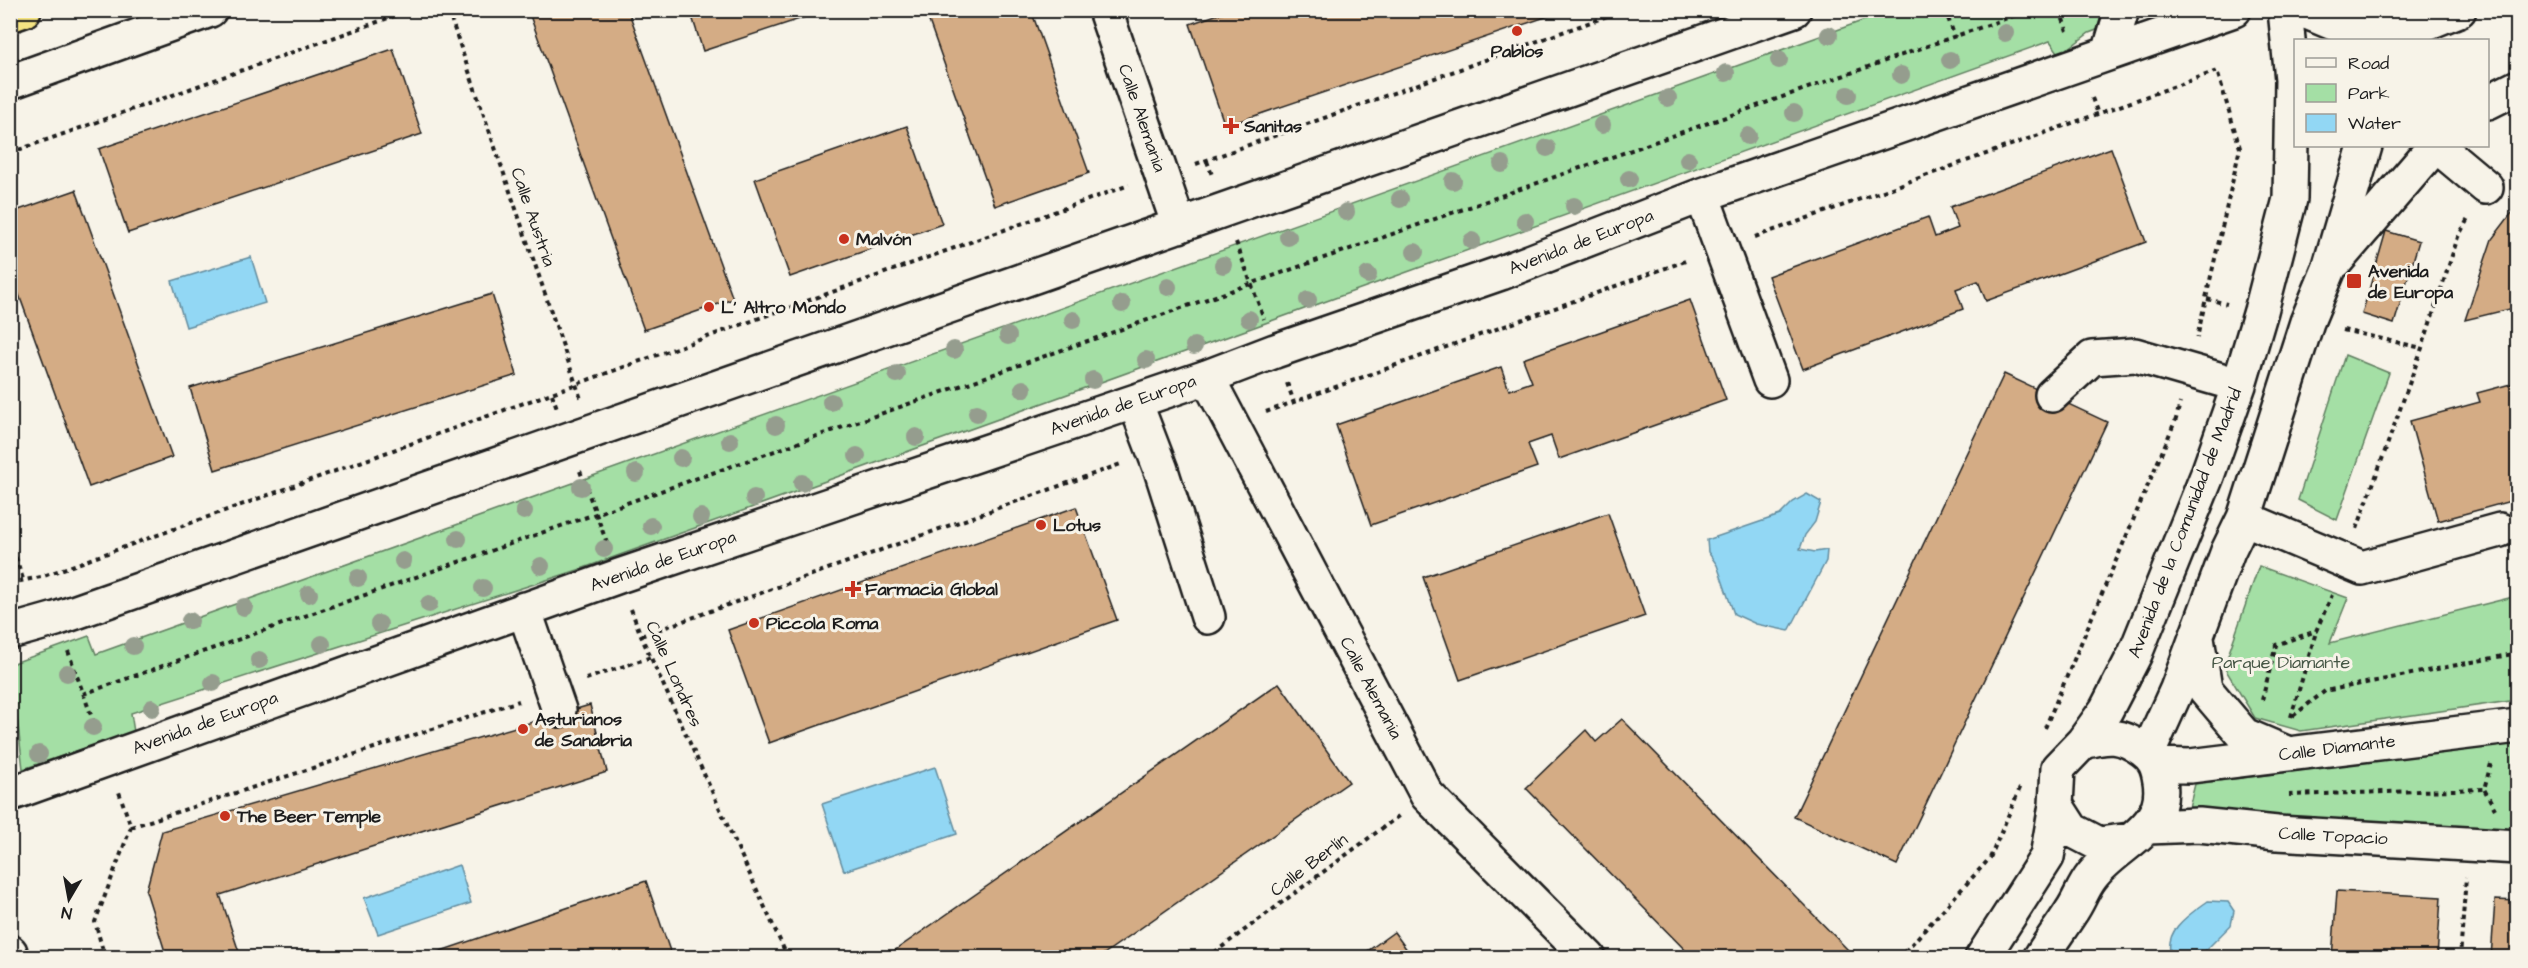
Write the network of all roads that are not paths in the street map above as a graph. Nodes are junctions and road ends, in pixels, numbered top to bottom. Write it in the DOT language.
graph roads {
  1 [pos="24,10"];
  2 [pos="210,10"];
  3 [pos="1105,10"];
  4 [pos="1794,10"];
  5 [pos="2122,10"];
  6 [pos="2234,10"];
  7 [pos="2285,10"];
  8 [pos="2302,10"];
  9 [pos="2459,10"];
  10 [pos="10,15"];
  11 [pos="2410,35"];
  12 [pos="2109,53"];
  13 [pos="10,82"];
  14 [pos="2517,87"];
  15 [pos="2489,101"];
  16 [pos="2365,147"];
  17 [pos="2435,147"];
  18 [pos="2437,147"];
  19 [pos="2487,187"];
  20 [pos="1702,195"];
  21 [pos="1179,226"];
  22 [pos="2329,269"];
  23 [pos="1207,377"];
  24 [pos="1770,380"];
  25 [pos="2239,385"];
  26 [pos="2052,395"];
  27 [pos="1135,402"];
  28 [pos="2244,518"];
  29 [pos="2500,530"];
  30 [pos="524,609"];
  31 [pos="1208,616"];
  32 [pos="10,632"];
  33 [pos="2196,634"];
  34 [pos="556,700"];
  35 [pos="2517,726"];
  36 [pos="2083,742"];
  37 [pos="2288,754"];
  38 [pos="2153,759"];
  39 [pos="10,794"];
  40 [pos="2056,805"];
  41 [pos="2139,834"];
  42 [pos="2517,847"];
  43 [pos="10,952"];
  44 [pos="12,957"];
  45 [pos="1589,957"];
  46 [pos="1982,957"];
  47 [pos="2040,957"];
  1 -- 10 [label="highway"];
  2 -- 13 [label="street"];
  3 -- 21 [label="street, Calle Alemania"];
  4 -- 21 [label="street"];
  5 -- 12 [label="street"];
  6 -- 12 [label="street, Avenida de Europa"];
  7 -- 25 [label="street, Avenida de la Comunidad de Madrid"];
  8 -- 11 [label="street"];
  9 -- 11 [label="street"];
  12 -- 20 [label="street, Avenida de Europa"];
  14 -- 15 [label="street"];
  16 -- 22 [label="street"];
  17 -- 22 [label="street"];
  18 -- 19 [label="street"];
  20 -- 23 [label="street, Avenida de Europa"];
  20 -- 24 [label="street"];
  21 -- 32 [label="street"];
  22 -- 28 [label="street"];
  23 -- 27 [label="street, Avenida de Europa"];
  23 -- 45 [label="street, Calle Alemania"];
  25 -- 26 [label="street"];
  25 -- 36 [label="street, Avenida de la Comunidad de Madrid"];
  27 -- 30 [label="street, Avenida de Europa"];
  27 -- 31 [label="street"];
  28 -- 29 [label="street"];
  28 -- 33 [label="street"];
  30 -- 34 [label="street"];
  30 -- 39 [label="street, Avenida de Europa"];
  33 -- 37 [label="street"];
  33 -- 38 [label="street"];
  35 -- 37 [label="street, Calle Diamante"];
  36 -- 38 [label="street"];
  36 -- 40 [label="street"];
  37 -- 38 [label="street, Calle Diamante"];
  38 -- 41 [label="street"];
  40 -- 41 [label="street"];
  40 -- 46 [label="street"];
  41 -- 42 [label="street, Calle Topacio"];
  41 -- 47 [label="street"];
  43 -- 44 [label="street"];
}
